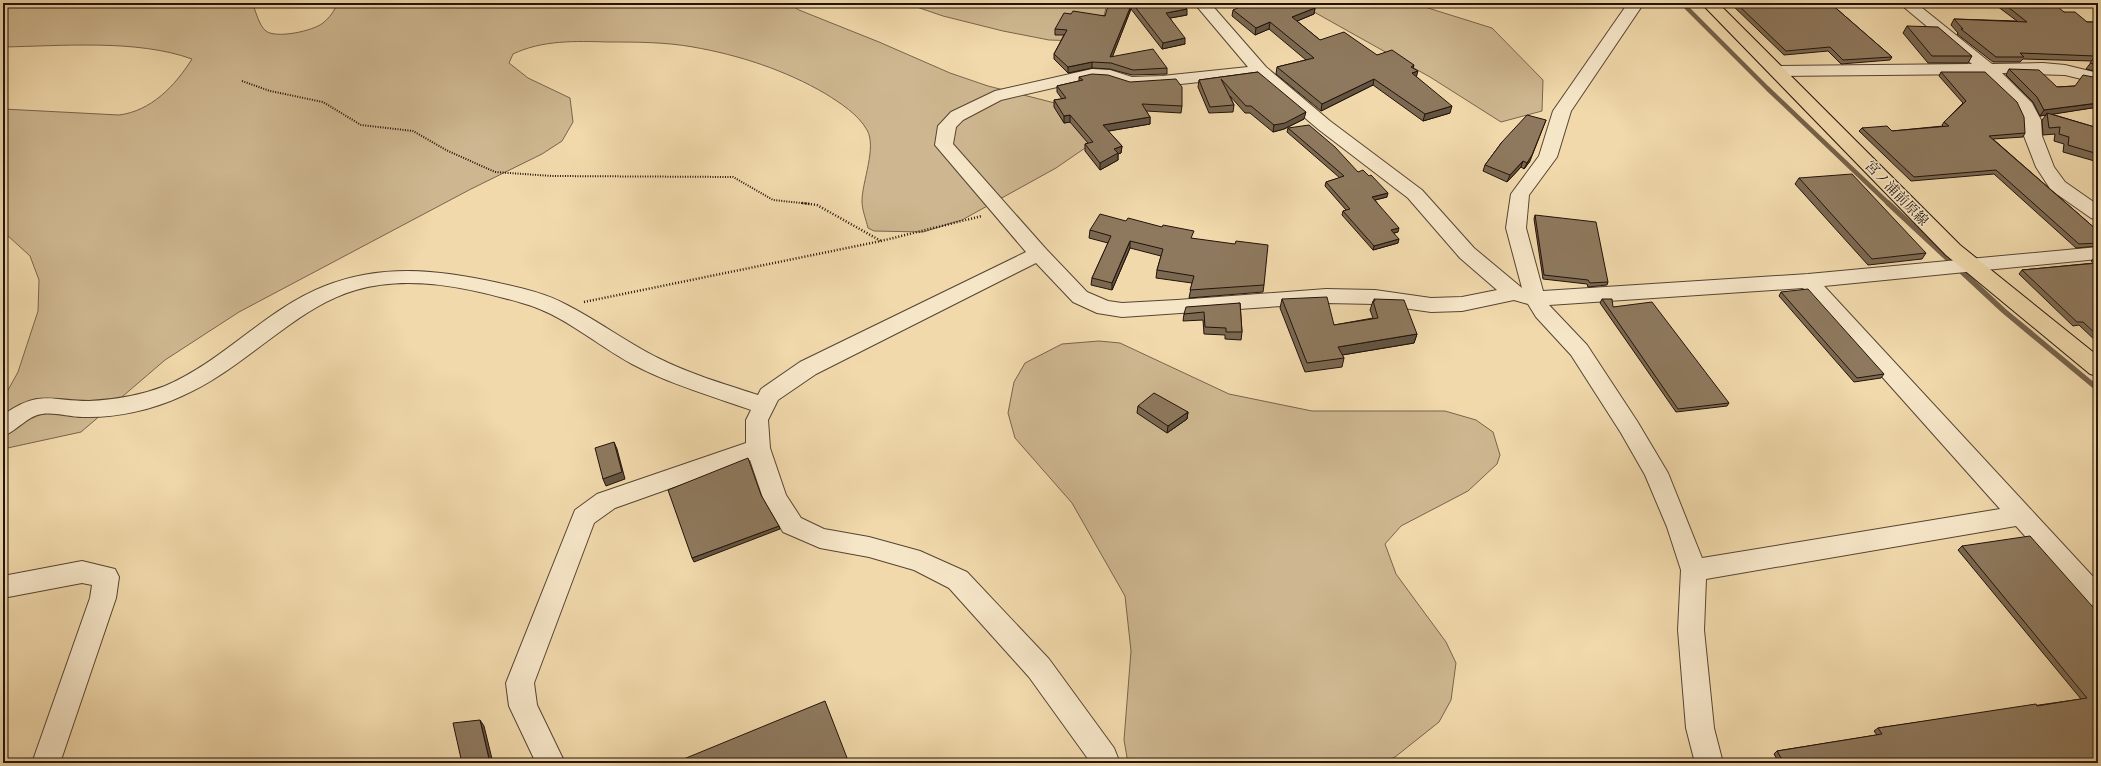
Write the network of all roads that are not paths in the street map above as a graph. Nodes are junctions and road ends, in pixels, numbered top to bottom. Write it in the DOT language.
graph roads {
  1 [pos="1202,3"];
  2 [pos="1636,3"];
  3 [pos="1709,3"];
  4 [pos="1906,3"];
  5 [pos="1987,68"];
  6 [pos="1260,71"];
  7 [pos="1778,71"];
  8 [pos="2098,78"];
  9 [pos="2098,214"];
  10 [pos="2098,253"];
  11 [pos="1039,254"];
  12 [pos="1971,264"];
  13 [pos="1808,281"];
  14 [pos="1514,293"];
  15 [pos="1535,299"];
  16 [pos="2098,368"];
  17 [pos="764,406"];
  18 [pos="3,427"];
  19 [pos="758,448"];
  20 [pos="2022,515"];
  21 [pos="1694,570"];
  22 [pos="3,587"];
  23 [pos="2098,600"];
  24 [pos="46,763"];
  25 [pos="551,763"];
  26 [pos="1106,763"];
  27 [pos="1709,763"];
  1 -- 6 [label="street"];
  2 -- 15 [label="street"];
  3 -- 7 [label="main road, 宮ノ浦前原線"];
  4 -- 5 [label="street"];
  5 -- 7 [label="street"];
  5 -- 8 [label="street"];
  5 -- 9 [label="street"];
  6 -- 11 [label="street"];
  6 -- 14 [label="street"];
  7 -- 12 [label="main road, 宮ノ浦前原線"];
  10 -- 12 [label="street"];
  11 -- 14 [label="street"];
  11 -- 17 [label="street"];
  12 -- 13 [label="street"];
  12 -- 16 [label="main road, 宮ノ浦前原線"];
  13 -- 15 [label="street"];
  13 -- 20 [label="street"];
  14 -- 15 [label="street"];
  15 -- 21 [label="street"];
  17 -- 18 [label="street"];
  17 -- 19 [label="street"];
  19 -- 25 [label="street"];
  19 -- 26 [label="street"];
  20 -- 21 [label="street"];
  20 -- 23 [label="street"];
  21 -- 27 [label="street"];
  22 -- 24 [label="street"];
}
